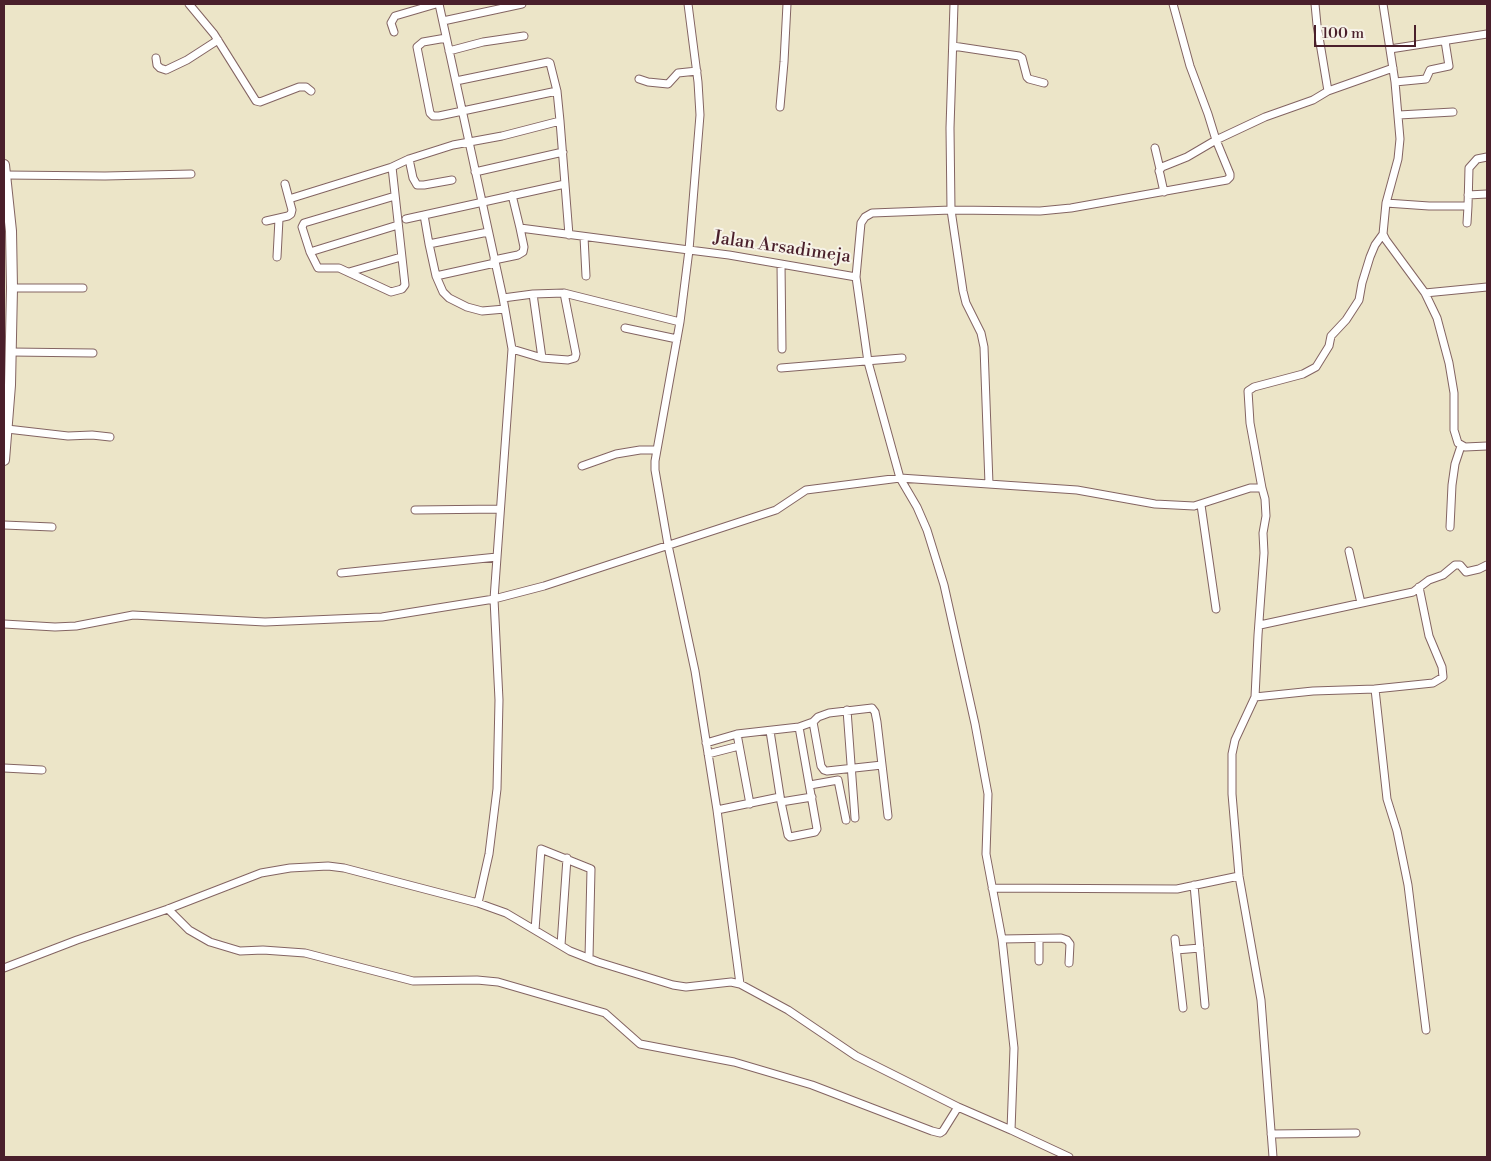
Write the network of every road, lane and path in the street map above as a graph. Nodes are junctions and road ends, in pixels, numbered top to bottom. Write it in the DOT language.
graph roads {
  1 [pos="189,4"];
  2 [pos="438,4"];
  3 [pos="522,4"];
  4 [pos="688,4"];
  5 [pos="787,4"];
  6 [pos="954,4"];
  7 [pos="1173,4"];
  8 [pos="1315,4"];
  9 [pos="1383,4"];
  10 [pos="443,21"];
  11 [pos="394,32"];
  12 [pos="1487,34"];
  13 [pos="524,36"];
  14 [pos="446,38"];
  15 [pos="218,40"];
  16 [pos="1445,41"];
  17 [pos="953,46"];
  18 [pos="1390,49"];
  19 [pos="449,51"];
  20 [pos="156,58"];
  21 [pos="1393,68"];
  22 [pos="697,71"];
  23 [pos="639,79"];
  24 [pos="456,81"];
  25 [pos="1395,82"];
  26 [pos="1044,83"];
  27 [pos="311,91"];
  28 [pos="557,91"];
  29 [pos="1328,91"];
  30 [pos="780,107"];
  31 [pos="463,111"];
  32 [pos="1453,112"];
  33 [pos="1399,115"];
  34 [pos="560,122"];
  35 [pos="1216,140"];
  36 [pos="468,141"];
  37 [pos="1155,148"];
  38 [pos="563,152"];
  39 [pos="1487,157"];
  40 [pos="409,159"];
  41 [pos="392,167"];
  42 [pos="1160,169"];
  43 [pos="5,170"];
  44 [pos="475,172"];
  45 [pos="191,174"];
  46 [pos="452,180"];
  47 [pos="285,184"];
  48 [pos="566,184"];
  49 [pos="1164,192"];
  50 [pos="1487,194"];
  51 [pos="1468,195"];
  52 [pos="395,196"];
  53 [pos="512,196"];
  54 [pos="289,199"];
  55 [pos="481,202"];
  56 [pos="1386,203"];
  57 [pos="1468,206"];
  58 [pos="951,210"];
  59 [pos="424,215"];
  60 [pos="279,218"];
  61 [pos="406,220"];
  62 [pos="266,221"];
  63 [pos="1467,223"];
  64 [pos="398,226"];
  65 [pos="520,228"];
  66 [pos="488,232"];
  67 [pos="1383,234"];
  68 [pos="569,235"];
  69 [pos="584,237"];
  70 [pos="430,244"];
  71 [pos="689,250"];
  72 [pos="310,252"];
  73 [pos="277,257"];
  74 [pos="401,257"];
  75 [pos="495,261"];
  76 [pos="781,264"];
  77 [pos="349,272"];
  78 [pos="436,276"];
  79 [pos="586,276"];
  80 [pos="856,277"];
  81 [pos="1487,287"];
  82 [pos="12,288"];
  83 [pos="83,288"];
  84 [pos="564,293"];
  85 [pos="1425,293"];
  86 [pos="533,294"];
  87 [pos="503,298"];
  88 [pos="505,309"];
  89 [pos="680,322"];
  90 [pos="625,328"];
  91 [pos="677,339"];
  92 [pos="512,349"];
  93 [pos="782,349"];
  94 [pos="11,352"];
  95 [pos="93,353"];
  96 [pos="542,358"];
  97 [pos="902,358"];
  98 [pos="868,362"];
  99 [pos="781,368"];
  100 [pos="7,429"];
  101 [pos="110,437"];
  102 [pos="1461,446"];
  103 [pos="1487,446"];
  104 [pos="657,450"];
  105 [pos="4,460"];
  106 [pos="582,466"];
  107 [pos="900,478"];
  108 [pos="989,484"];
  109 [pos="1262,488"];
  110 [pos="1201,505"];
  111 [pos="500,509"];
  112 [pos="415,510"];
  113 [pos="4,525"];
  114 [pos="52,526"];
  115 [pos="1450,526"];
  116 [pos="668,545"];
  117 [pos="1349,551"];
  118 [pos="497,557"];
  119 [pos="1487,565"];
  120 [pos="341,573"];
  121 [pos="1420,587"];
  122 [pos="494,599"];
  123 [pos="1361,603"];
  124 [pos="1216,609"];
  125 [pos="4,624"];
  126 [pos="1260,625"];
  127 [pos="1375,689"];
  128 [pos="1255,697"];
  129 [pos="847,710"];
  130 [pos="813,722"];
  131 [pos="799,727"];
  132 [pos="770,731"];
  133 [pos="737,734"];
  134 [pos="706,742"];
  135 [pos="739,746"];
  136 [pos="708,754"];
  137 [pos="882,765"];
  138 [pos="4,768"];
  139 [pos="851,768"];
  140 [pos="42,770"];
  141 [pos="810,786"];
  142 [pos="812,797"];
  143 [pos="781,800"];
  144 [pos="750,804"];
  145 [pos="717,810"];
  146 [pos="888,816"];
  147 [pos="855,818"];
  148 [pos="846,820"];
  149 [pos="567,858"];
  150 [pos="1239,876"];
  151 [pos="1194,885"];
  152 [pos="992,888"];
  153 [pos="478,903"];
  154 [pos="168,909"];
  155 [pos="536,930"];
  156 [pos="1175,938"];
  157 [pos="1002,939"];
  158 [pos="1039,939"];
  159 [pos="561,945"];
  160 [pos="1200,948"];
  161 [pos="1176,950"];
  162 [pos="589,958"];
  163 [pos="1039,961"];
  164 [pos="1070,963"];
  165 [pos="4,968"];
  166 [pos="740,984"];
  167 [pos="1205,1005"];
  168 [pos="1183,1008"];
  169 [pos="1426,1030"];
  170 [pos="958,1107"];
  171 [pos="1011,1130"];
  172 [pos="1271,1134"];
  173 [pos="1356,1134"];
  174 [pos="1069,1157"];
  175 [pos="1273,1157"];
  1 -- 15 [label="street"];
  2 -- 10 [label="street"];
  2 -- 11 [label="street"];
  3 -- 10 [label="street"];
  4 -- 22 [label="street, Jalan Arsadimeja"];
  5 -- 30 [label="street"];
  6 -- 17 [label="street"];
  7 -- 35 [label="street"];
  8 -- 29 [label="street"];
  9 -- 18 [label="street"];
  10 -- 14 [label="street"];
  12 -- 16 [label="street"];
  13 -- 19 [label="street"];
  14 -- 19 [label="street"];
  14 -- 31 [label="street"];
  15 -- 20 [label="street"];
  15 -- 27 [label="street"];
  16 -- 18 [label="street"];
  16 -- 25 [label="street"];
  17 -- 26 [label="street"];
  17 -- 58 [label="street"];
  18 -- 21 [label="street"];
  19 -- 24 [label="street"];
  21 -- 25 [label="street"];
  21 -- 29 [label="street"];
  22 -- 23 [label="street"];
  22 -- 71 [label="street, Jalan Arsadimeja"];
  24 -- 28 [label="street"];
  24 -- 31 [label="street"];
  25 -- 33 [label="street"];
  28 -- 31 [label="street"];
  28 -- 34 [label="street"];
  29 -- 35 [label="street"];
  31 -- 36 [label="street"];
  32 -- 33 [label="street"];
  33 -- 56 [label="street"];
  34 -- 36 [label="street"];
  34 -- 38 [label="street"];
  35 -- 42 [label="street"];
  35 -- 49 [label="street"];
  36 -- 40 [label="street"];
  36 -- 44 [label="street"];
  37 -- 42 [label="street"];
  38 -- 44 [label="street"];
  38 -- 48 [label="street"];
  39 -- 51 [label="street"];
  40 -- 41 [label="street"];
  40 -- 46 [label="street"];
  41 -- 52 [label="street"];
  41 -- 54 [label="street"];
  42 -- 49 [label="street"];
  43 -- 45 [label="street"];
  43 -- 82 [label="main road"];
  44 -- 55 [label="street"];
  47 -- 54 [label="street"];
  48 -- 53 [label="street"];
  48 -- 68 [label="street"];
  49 -- 58 [label="street"];
  50 -- 51 [label="street"];
  51 -- 57 [label="street"];
  52 -- 64 [label="street"];
  52 -- 72 [label="street"];
  53 -- 55 [label="street"];
  53 -- 65 [label="street"];
  54 -- 60 [label="street"];
  55 -- 59 [label="street"];
  55 -- 66 [label="street"];
  56 -- 57 [label="street"];
  56 -- 67 [label="street"];
  57 -- 63 [label="street"];
  58 -- 80 [label="street, Jalan Arsadimeja"];
  58 -- 108 [label="street"];
  59 -- 61 [label="street"];
  59 -- 70 [label="street"];
  60 -- 62 [label="street"];
  60 -- 73 [label="street"];
  64 -- 72 [label="street"];
  64 -- 74 [label="street"];
  65 -- 68 [label="street"];
  65 -- 75 [label="street"];
  66 -- 70 [label="street"];
  66 -- 75 [label="street"];
  67 -- 85 [label="street"];
  67 -- 109 [label="street"];
  68 -- 69 [label="street"];
  69 -- 71 [label="street"];
  69 -- 79 [label="street"];
  70 -- 78 [label="street"];
  71 -- 76 [label="street, Jalan Arsadimeja"];
  71 -- 89 [label="street"];
  72 -- 77 [label="street"];
  74 -- 77 [label="street"];
  74 -- 77 [label="street"];
  75 -- 78 [label="street"];
  75 -- 87 [label="street"];
  76 -- 80 [label="street, Jalan Arsadimeja"];
  76 -- 93 [label="street"];
  78 -- 88 [label="street"];
  80 -- 98 [label="street"];
  81 -- 85 [label="street"];
  82 -- 83 [label="street"];
  82 -- 94 [label="main road"];
  84 -- 86 [label="street"];
  84 -- 89 [label="street"];
  84 -- 96 [label="street"];
  85 -- 102 [label="street"];
  86 -- 87 [label="street"];
  86 -- 96 [label="street"];
  87 -- 88 [label="street"];
  88 -- 92 [label="street"];
  89 -- 91 [label="street"];
  90 -- 91 [label="street"];
  91 -- 104 [label="street"];
  92 -- 96 [label="street"];
  92 -- 111 [label="street"];
  94 -- 95 [label="street"];
  94 -- 100 [label="main road"];
  97 -- 98 [label="street"];
  98 -- 99 [label="street"];
  98 -- 107 [label="street"];
  100 -- 101 [label="street"];
  100 -- 105 [label="main road"];
  102 -- 103 [label="street"];
  102 -- 115 [label="street"];
  104 -- 106 [label="street"];
  104 -- 116 [label="street"];
  107 -- 108 [label="street"];
  107 -- 116 [label="street"];
  107 -- 152 [label="street"];
  108 -- 110 [label="street"];
  109 -- 110 [label="street"];
  109 -- 126 [label="street"];
  110 -- 124 [label="street"];
  111 -- 112 [label="street"];
  111 -- 118 [label="street"];
  113 -- 114 [label="street"];
  116 -- 122 [label="street"];
  116 -- 134 [label="street"];
  117 -- 123 [label="street"];
  118 -- 120 [label="street"];
  118 -- 122 [label="street"];
  119 -- 121 [label="street"];
  121 -- 123 [label="street"];
  121 -- 127 [label="street"];
  122 -- 125 [label="street"];
  122 -- 153 [label="street"];
  123 -- 126 [label="street"];
  126 -- 128 [label="street"];
  127 -- 128 [label="street"];
  127 -- 169 [label="street"];
  128 -- 150 [label="street"];
  129 -- 130 [label="street"];
  129 -- 137 [label="street"];
  129 -- 139 [label="street"];
  130 -- 131 [label="street"];
  130 -- 139 [label="street"];
  131 -- 132 [label="street"];
  131 -- 141 [label="street"];
  132 -- 133 [label="street"];
  132 -- 143 [label="street"];
  133 -- 134 [label="street"];
  133 -- 135 [label="street"];
  134 -- 136 [label="street"];
  135 -- 136 [label="street"];
  135 -- 144 [label="street"];
  136 -- 145 [label="street"];
  137 -- 139 [label="street"];
  137 -- 146 [label="street"];
  138 -- 140 [label="street"];
  139 -- 147 [label="street"];
  141 -- 142 [label="street"];
  141 -- 148 [label="street"];
  142 -- 143 [label="street"];
  142 -- 143 [label="street"];
  143 -- 144 [label="street"];
  144 -- 145 [label="street"];
  145 -- 166 [label="street"];
  149 -- 155 [label="street"];
  149 -- 159 [label="street"];
  149 -- 162 [label="street"];
  150 -- 151 [label="street"];
  150 -- 172 [label="street"];
  151 -- 152 [label="street"];
  151 -- 160 [label="street"];
  152 -- 157 [label="street"];
  153 -- 154 [label="street"];
  153 -- 155 [label="street"];
  154 -- 165 [label="street"];
  154 -- 170 [label="street"];
  155 -- 159 [label="street"];
  156 -- 161 [label="street"];
  157 -- 158 [label="street"];
  157 -- 171 [label="street"];
  158 -- 163 [label="street"];
  158 -- 164 [label="street"];
  159 -- 162 [label="street"];
  160 -- 161 [label="street"];
  160 -- 167 [label="street"];
  161 -- 168 [label="street"];
  162 -- 166 [label="street"];
  166 -- 170 [label="street"];
  170 -- 171 [label="street"];
  171 -- 174 [label="street"];
  172 -- 173 [label="street"];
  172 -- 175 [label="street"];
}
